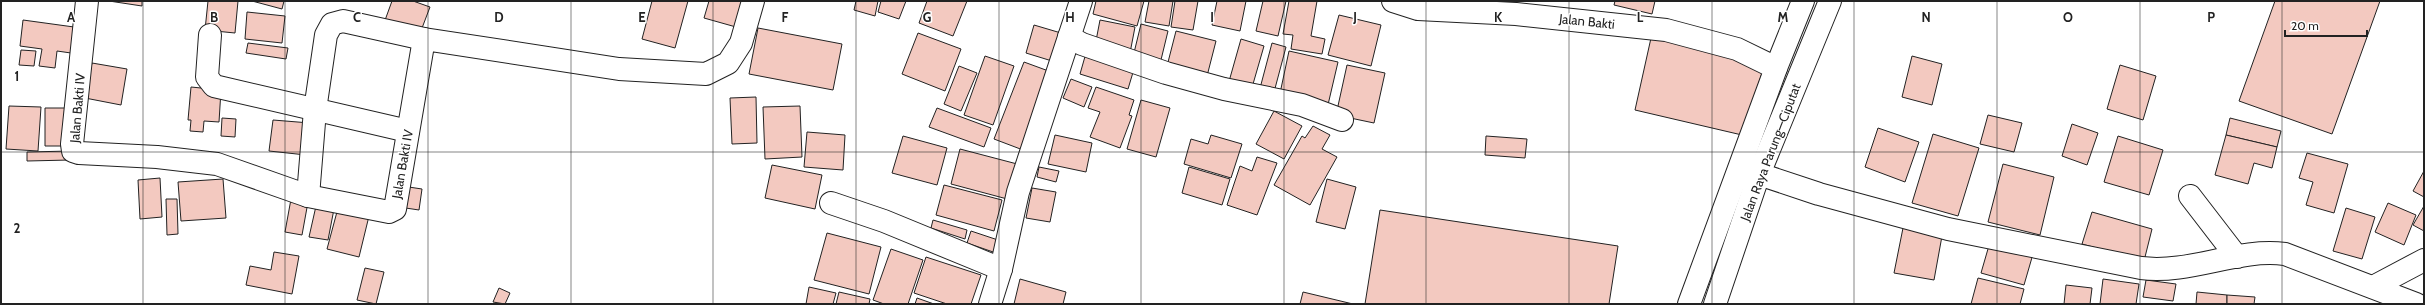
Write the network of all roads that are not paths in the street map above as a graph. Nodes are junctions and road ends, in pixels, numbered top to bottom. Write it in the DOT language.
graph roads {
  1 [pos="87,1"];
  2 [pos="753,1"];
  3 [pos="1081,1"];
  4 [pos="1393,1"];
  5 [pos="1803,1"];
  6 [pos="1830,1"];
  7 [pos="210,35"];
  8 [pos="1069,37"];
  9 [pos="424,39"];
  10 [pos="1776,68"];
  11 [pos="315,110"];
  12 [pos="1342,120"];
  13 [pos="408,131"];
  14 [pos="1759,174"];
  15 [pos="308,196"];
  16 [pos="2190,196"];
  17 [pos="831,203"];
  18 [pos="2237,257"];
  19 [pos="2424,260"];
  20 [pos="1001,269"];
  21 [pos="2373,287"];
  22 [pos="990,304"];
  23 [pos="1689,304"];
  24 [pos="1715,304"];
  25 [pos="2416,304"];
  1 -- 15 [label="main road, Jalan Bakti IV"];
  2 -- 9 [label="main road"];
  3 -- 8 [label="main road"];
  4 -- 10 [label="main road, Jalan Bakti"];
  5 -- 10 [label="main road, Jalan Raya Parung—Ciputat"];
  6 -- 14 [label="main road, Jalan Raya Parung—Ciputat"];
  7 -- 11 [label="main road"];
  8 -- 12 [label="main road"];
  8 -- 20 [label="main road"];
  9 -- 11 [label="main road"];
  9 -- 13 [label="main road, Jalan Bakti IV"];
  10 -- 23 [label="main road, Jalan Raya Parung—Ciputat"];
  11 -- 13 [label="main road"];
  11 -- 15 [label="main road"];
  13 -- 15 [label="main road, Jalan Bakti IV"];
  14 -- 18 [label="main road"];
  14 -- 24 [label="main road, Jalan Raya Parung—Ciputat"];
  16 -- 18 [label="main road"];
  17 -- 20 [label="main road"];
  18 -- 21 [label="main road"];
  19 -- 21 [label="main road"];
  20 -- 22 [label="main road"];
  21 -- 25 [label="main road"];
}
